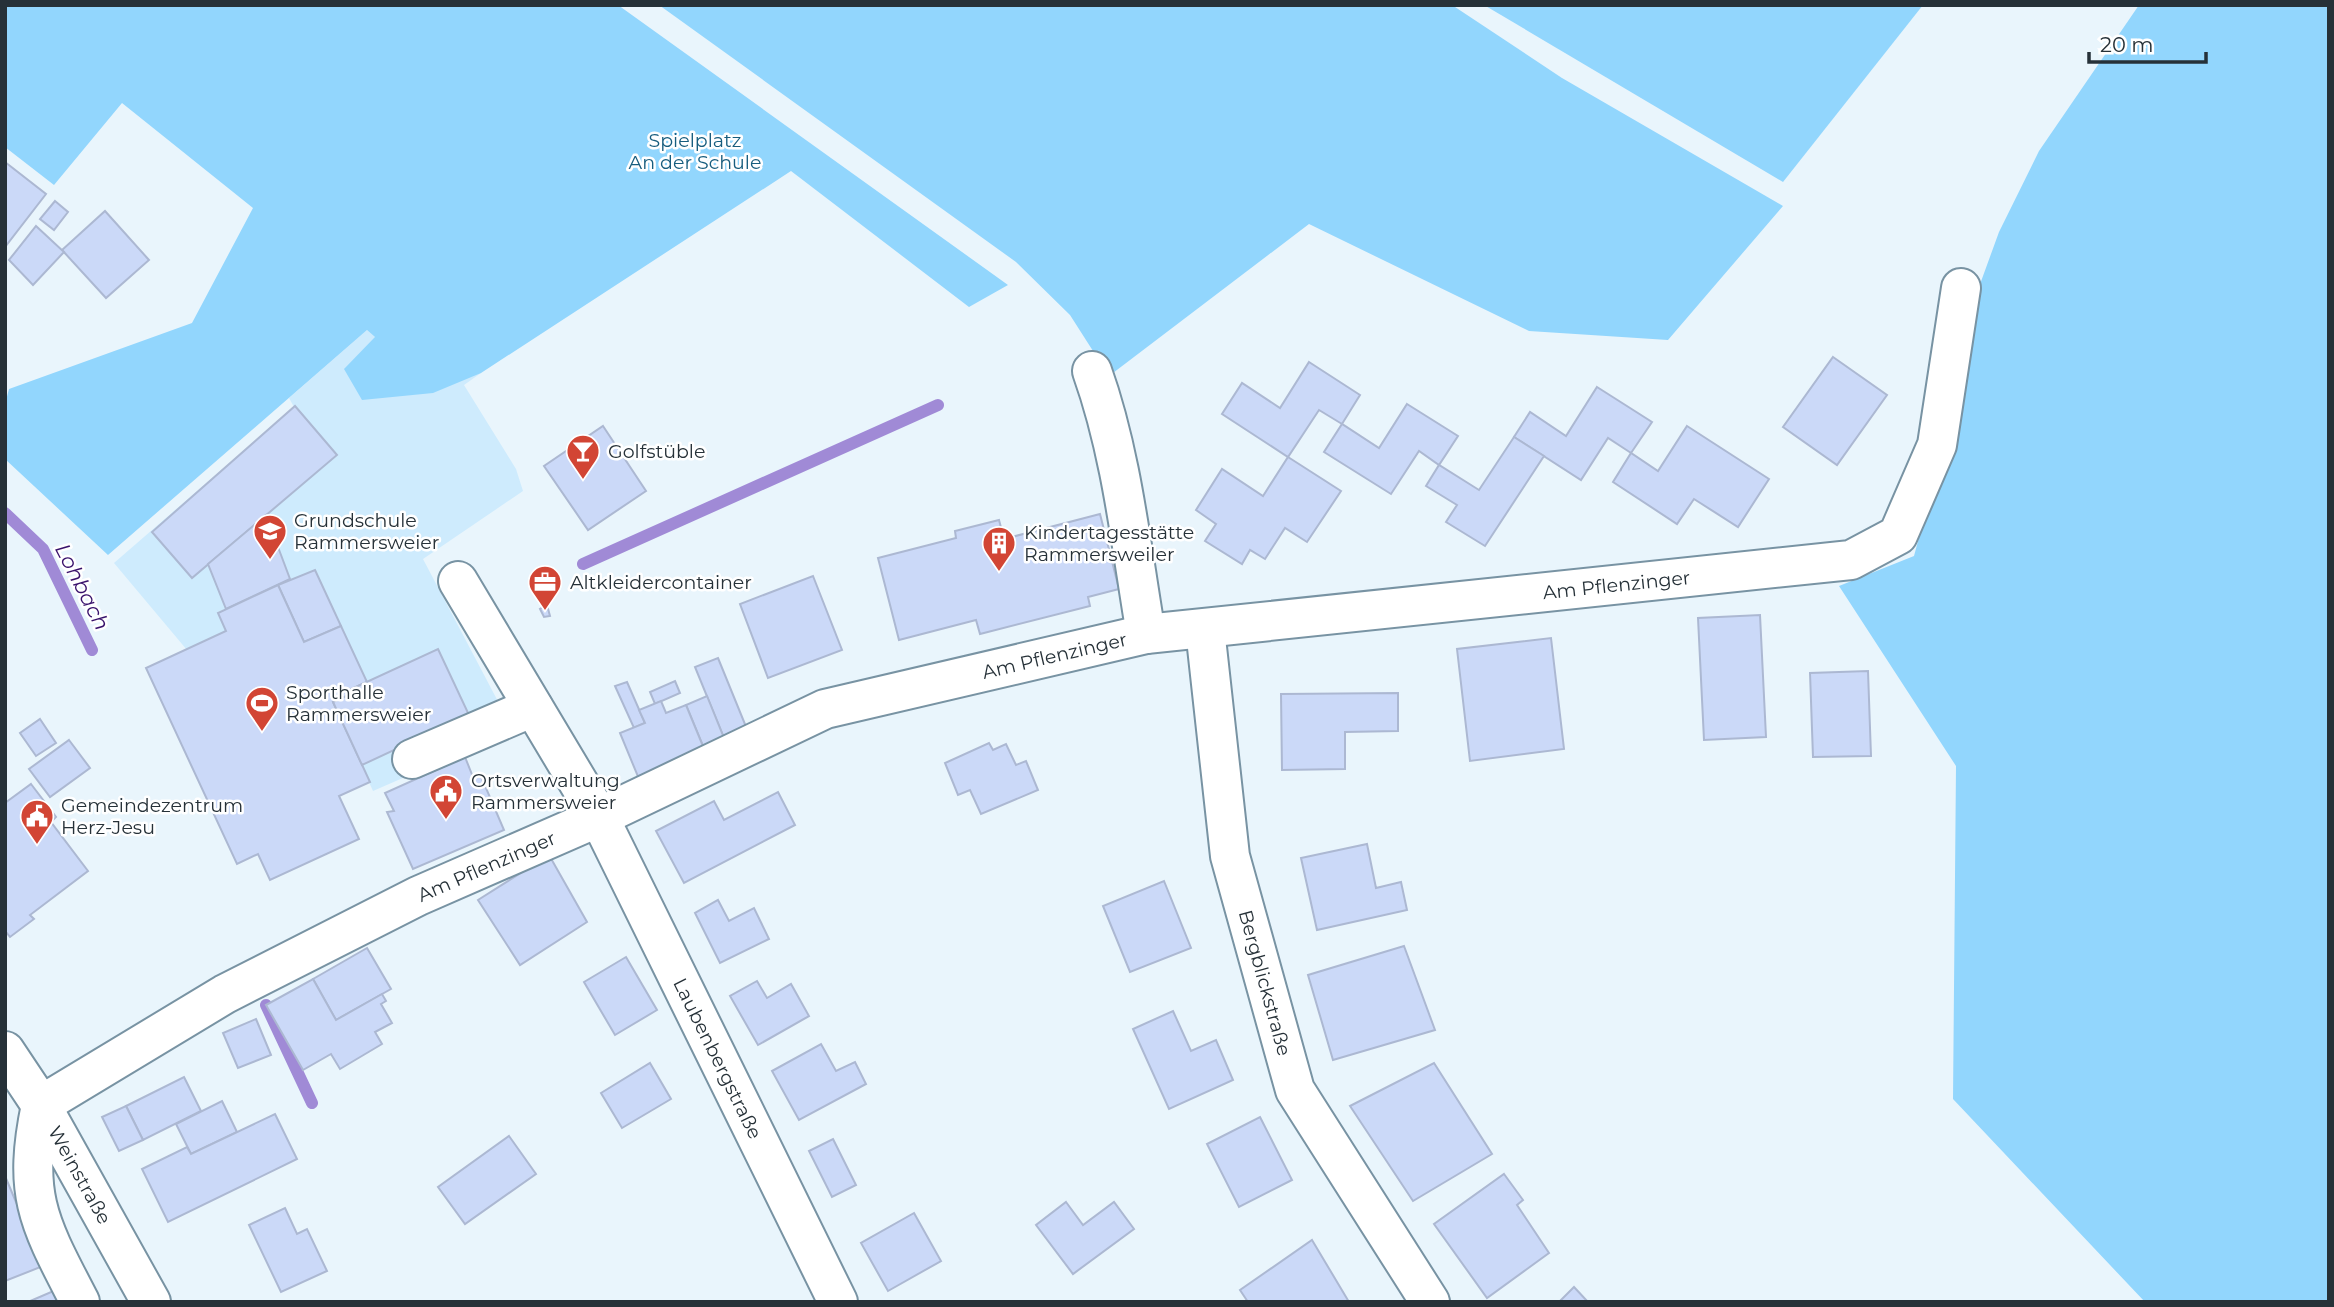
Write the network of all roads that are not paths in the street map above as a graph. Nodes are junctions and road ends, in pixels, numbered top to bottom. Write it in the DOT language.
graph roads {
  1 [pos="1961,288"];
  2 [pos="1092,371"];
  3 [pos="458,581"];
  4 [pos="1205,629"];
  5 [pos="1146,634"];
  6 [pos="533,707"];
  7 [pos="412,759"];
  8 [pos="599,817"];
  9 [pos="5,1051"];
  10 [pos="41,1105"];
  11 [pos="80,1302"];
  12 [pos="150,1302"];
  13 [pos="838,1302"];
  14 [pos="1430,1302"];
  1 -- 4 [label="street, Am Pflenzinger"];
  2 -- 5 [label="street"];
  3 -- 6 [label="street, Laubenbergstraße"];
  4 -- 5 [label="street, Am Pflenzinger"];
  4 -- 14 [label="street, Bergblickstraße"];
  5 -- 8 [label="street, Am Pflenzinger"];
  6 -- 7 [label="street"];
  6 -- 8 [label="street, Laubenbergstraße"];
  8 -- 10 [label="street, Am Pflenzinger"];
  8 -- 13 [label="street, Laubenbergstraße"];
  9 -- 10 [label="street, Weinstraße"];
  10 -- 11 [label="street"];
  10 -- 12 [label="street, Weinstraße"];
}
